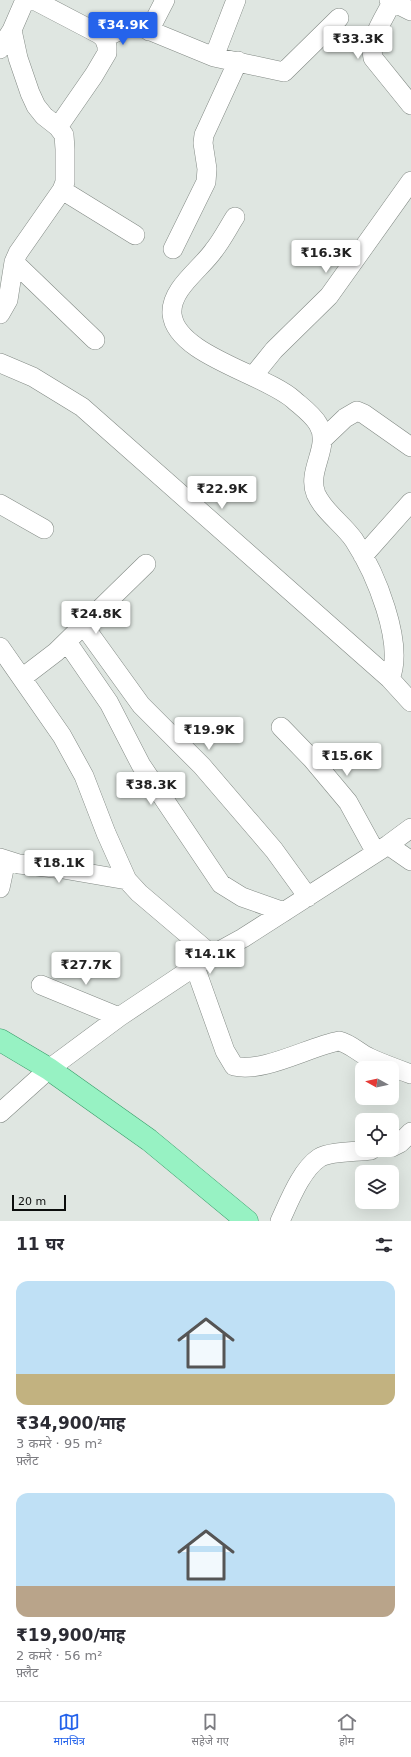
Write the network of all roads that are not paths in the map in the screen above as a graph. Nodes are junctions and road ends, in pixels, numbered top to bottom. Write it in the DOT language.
graph roads {
  1 [pos="25,0"];
  2 [pos="34,0"];
  3 [pos="165,0"];
  4 [pos="236,0"];
  5 [pos="391,1"];
  6 [pos="411,12"];
  7 [pos="339,18"];
  8 [pos="12,30"];
  9 [pos="149,31"];
  10 [pos="104,38"];
  11 [pos="0,49"];
  12 [pos="214,56"];
  13 [pos="238,61"];
  14 [pos="411,105"];
  15 [pos="58,127"];
  16 [pos="411,181"];
  17 [pos="62,190"];
  18 [pos="235,217"];
  19 [pos="135,235"];
  20 [pos="173,250"];
  21 [pos="14,262"];
  22 [pos="0,314"];
  23 [pos="95,340"];
  24 [pos="0,364"];
  25 [pos="253,376"];
  26 [pos="323,439"];
  27 [pos="411,447"];
  28 [pos="411,502"];
  29 [pos="0,504"];
  30 [pos="44,529"];
  31 [pos="364,556"];
  32 [pos="146,564"];
  33 [pos="84,626"];
  34 [pos="67,642"];
  35 [pos="0,647"];
  36 [pos="22,678"];
  37 [pos="390,679"];
  38 [pos="411,702"];
  39 [pos="281,727"];
  40 [pos="411,828"];
  41 [pos="382,849"];
  42 [pos="3,859"];
  43 [pos="411,861"];
  44 [pos="127,880"];
  45 [pos="0,888"];
  46 [pos="308,897"];
  47 [pos="284,912"];
  48 [pos="212,955"];
  49 [pos="195,967"];
  50 [pos="41,985"];
  51 [pos="119,1017"];
  52 [pos="0,1040"];
  53 [pos="49,1069"];
  54 [pos="411,1074"];
  55 [pos="0,1113"];
  56 [pos="411,1132"];
  57 [pos="399,1144"];
  58 [pos="355,1152"];
  59 [pos="244,1220"];
  60 [pos="280,1221"];
  1 -- 8 [label="street"];
  2 -- 10 [label="street"];
  3 -- 9 [label="street"];
  4 -- 12 [label="street"];
  5 -- 6 [label="street"];
  5 -- 14 [label="street"];
  7 -- 13 [label="street"];
  8 -- 11 [label="street"];
  8 -- 15 [label="street"];
  9 -- 10 [label="street"];
  9 -- 12 [label="street"];
  10 -- 15 [label="street"];
  12 -- 13 [label="street"];
  13 -- 20 [label="street"];
  15 -- 17 [label="street"];
  16 -- 25 [label="street"];
  17 -- 19 [label="street"];
  17 -- 21 [label="street"];
  18 -- 25 [label="street"];
  21 -- 22 [label="street"];
  21 -- 23 [label="street"];
  24 -- 37 [label="street"];
  25 -- 26 [label="street"];
  26 -- 27 [label="street"];
  26 -- 31 [label="street"];
  28 -- 31 [label="street"];
  29 -- 30 [label="street"];
  31 -- 37 [label="street"];
  32 -- 33 [label="street"];
  33 -- 34 [label="street"];
  33 -- 46 [label="street"];
  34 -- 36 [label="street"];
  34 -- 47 [label="street"];
  35 -- 36 [label="street"];
  36 -- 44 [label="street"];
  37 -- 38 [label="street"];
  39 -- 41 [label="street"];
  40 -- 41 [label="street"];
  41 -- 43 [label="street"];
  41 -- 46 [label="street"];
  42 -- 44 [label="street"];
  42 -- 45 [label="street"];
  44 -- 48 [label="street"];
  46 -- 47 [label="street"];
  47 -- 48 [label="street"];
  48 -- 49 [label="street"];
  49 -- 51 [label="street"];
  49 -- 54 [label="street"];
  50 -- 51 [label="street"];
  51 -- 53 [label="street"];
  52 -- 53 [label="main road"];
  53 -- 55 [label="street"];
  53 -- 59 [label="main road"];
  56 -- 57 [label="street"];
  58 -- 60 [label="street"];
}
